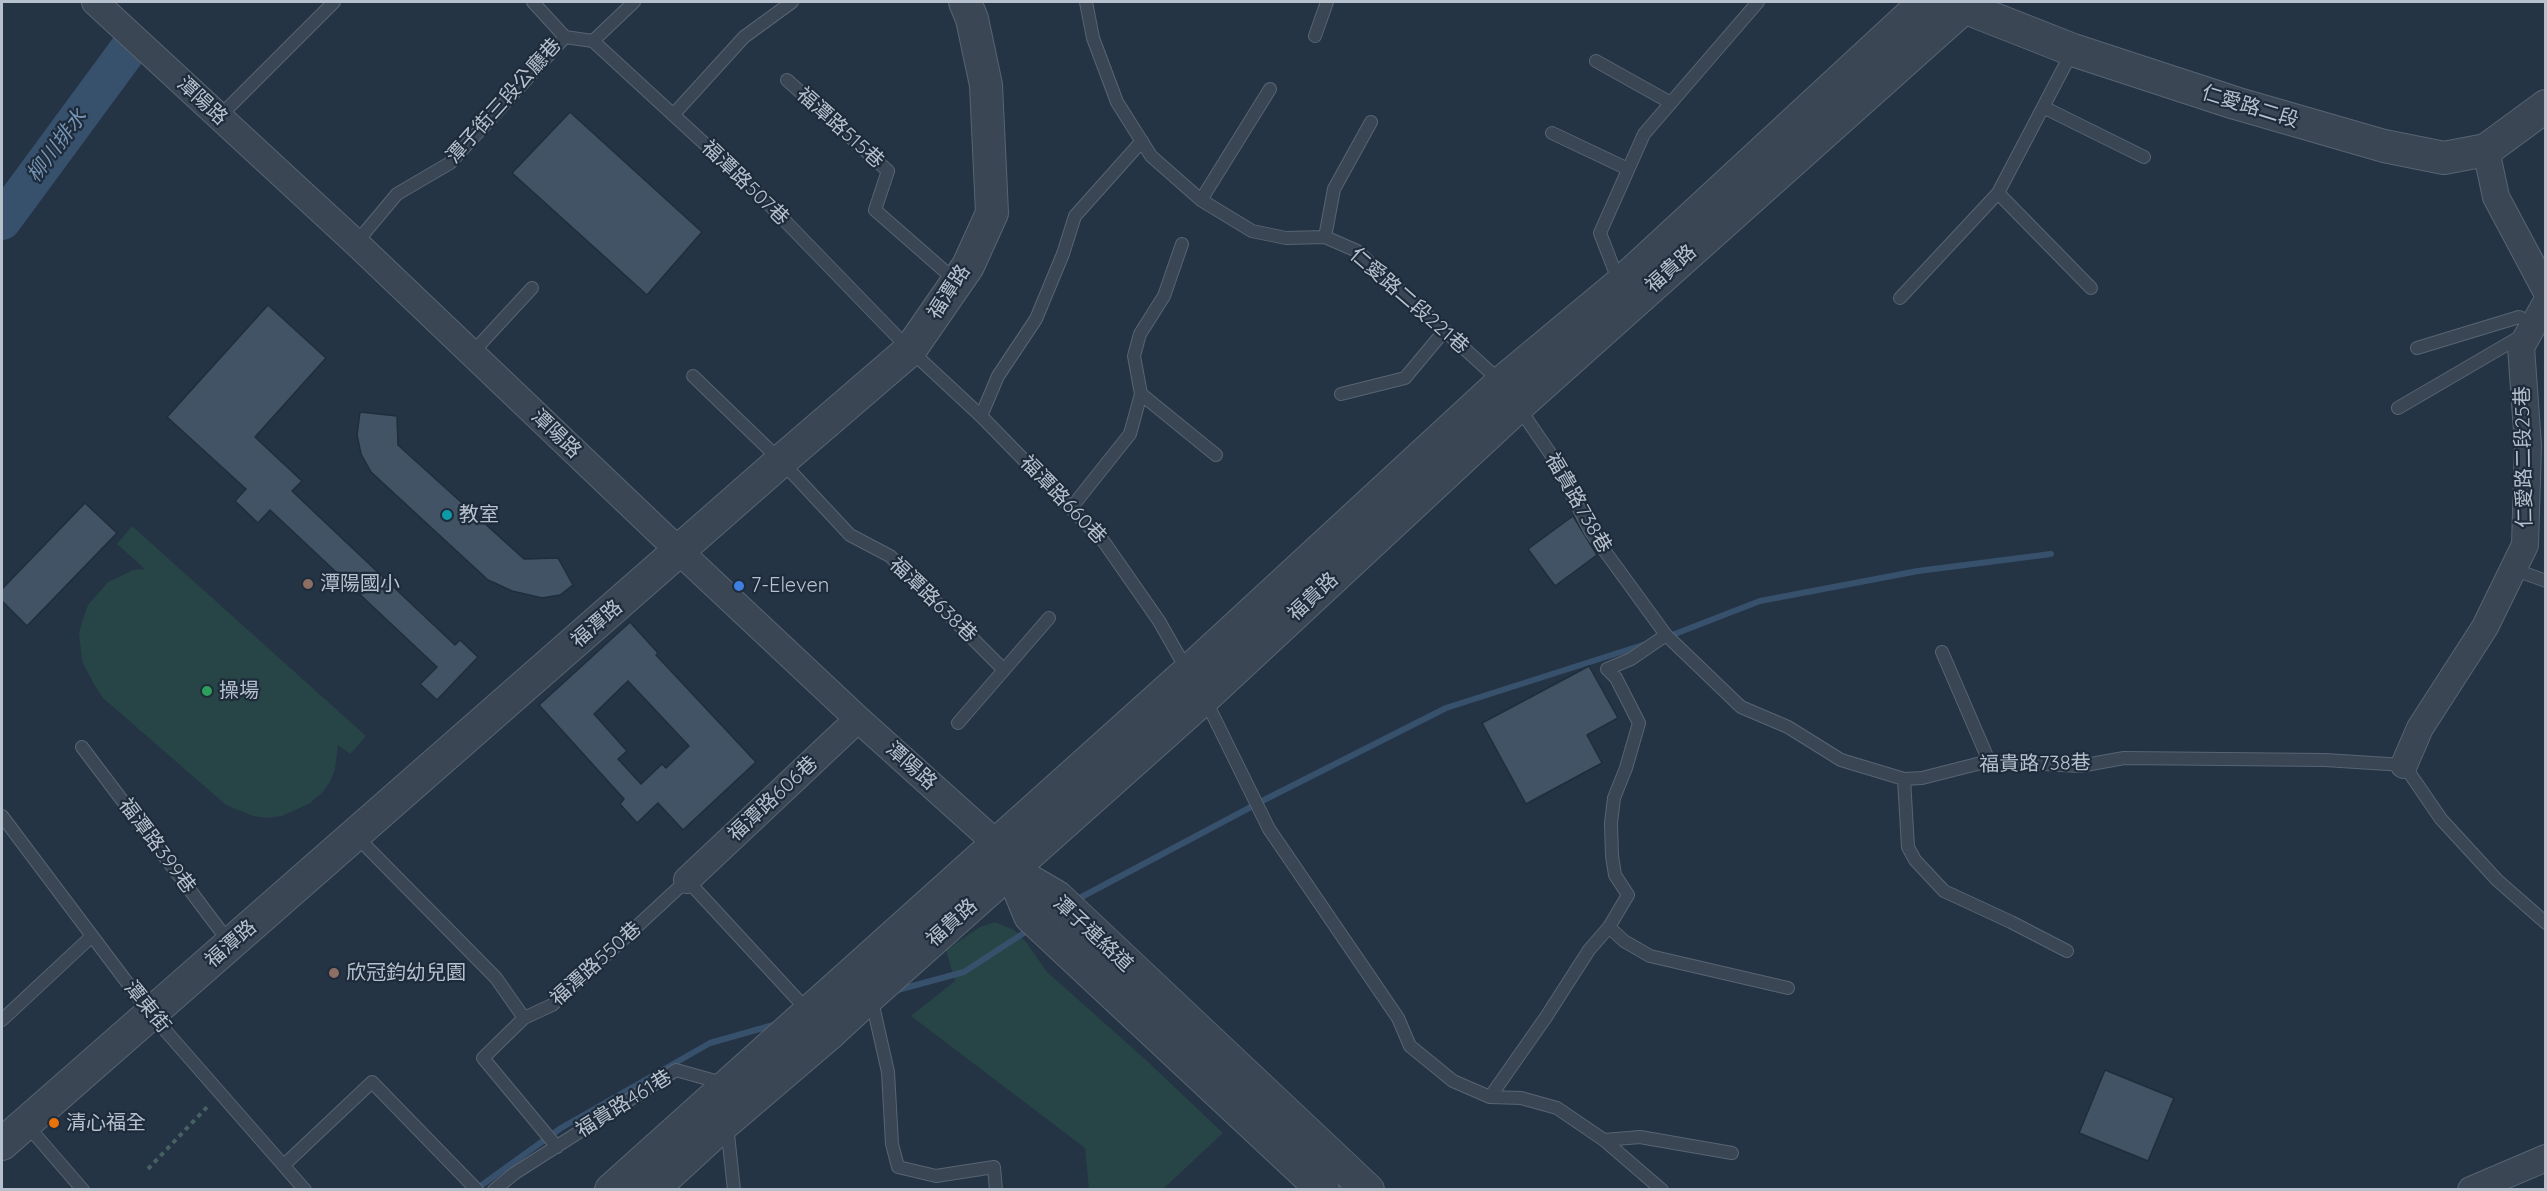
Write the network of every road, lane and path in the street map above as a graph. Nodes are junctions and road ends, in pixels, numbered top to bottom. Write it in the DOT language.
graph roads {
  1 [pos="95,2"];
  2 [pos="334,2"];
  3 [pos="533,2"];
  4 [pos="634,2"];
  5 [pos="792,2"];
  6 [pos="965,2"];
  7 [pos="1086,2"];
  8 [pos="1327,2"];
  9 [pos="1758,2"];
  10 [pos="1925,2"];
  11 [pos="1962,3"];
  12 [pos="1315,36"];
  13 [pos="565,37"];
  14 [pos="593,41"];
  15 [pos="2073,50"];
  16 [pos="1596,62"];
  17 [pos="788,80"];
  18 [pos="1270,89"];
  19 [pos="1671,103"];
  20 [pos="2546,106"];
  21 [pos="2043,107"];
  22 [pos="673,115"];
  23 [pos="219,117"];
  24 [pos="1371,122"];
  25 [pos="1552,133"];
  26 [pos="1142,141"];
  27 [pos="2486,150"];
  28 [pos="2144,157"];
  29 [pos="1628,170"];
  30 [pos="1998,193"];
  31 [pos="1201,200"];
  32 [pos="1325,237"];
  33 [pos="356,243"];
  34 [pos="1182,244"];
  35 [pos="957,282"];
  36 [pos="1620,284"];
  37 [pos="532,288"];
  38 [pos="2091,288"];
  39 [pos="2546,291"];
  40 [pos="1900,298"];
  41 [pos="2536,319"];
  42 [pos="1445,330"];
  43 [pos="2417,348"];
  44 [pos="910,350"];
  45 [pos="472,353"];
  46 [pos="693,376"];
  47 [pos="1141,394"];
  48 [pos="1341,394"];
  49 [pos="1510,394"];
  50 [pos="2398,408"];
  51 [pos="981,416"];
  52 [pos="1216,455"];
  53 [pos="781,461"];
  54 [pos="1071,508"];
  55 [pos="679,551"];
  56 [pos="2513,568"];
  57 [pos="2546,581"];
  58 [pos="1049,618"];
  59 [pos="1666,635"];
  60 [pos="1942,652"];
  61 [pos="1003,669"];
  62 [pos="1188,672"];
  63 [pos="1204,698"];
  64 [pos="858,719"];
  65 [pos="958,723"];
  66 [pos="82,747"];
  67 [pos="1989,761"];
  68 [pos="2404,765"];
  69 [pos="1904,779"];
  70 [pos="2,816"];
  71 [pos="356,836"];
  72 [pos="1004,857"];
  73 [pos="687,880"];
  74 [pos="2546,922"];
  75 [pos="1610,927"];
  76 [pos="92,936"];
  77 [pos="231,945"];
  78 [pos="2067,951"];
  79 [pos="1788,988"];
  80 [pos="871,995"];
  81 [pos="809,1012"];
  82 [pos="150,1013"];
  83 [pos="524,1018"];
  84 [pos="2,1020"];
  85 [pos="727,1084"];
  86 [pos="221,1093"];
  87 [pos="1490,1097"];
  88 [pos="727,1121"];
  89 [pos="26,1123"];
  90 [pos="1604,1140"];
  91 [pos="2,1144"];
  92 [pos="557,1147"];
  93 [pos="1732,1153"];
  94 [pos="2546,1158"];
  95 [pos="284,1165"];
  96 [pos="148,1169"];
  97 [pos="83,1190"];
  98 [pos="305,1190"];
  99 [pos="477,1190"];
  100 [pos="494,1190"];
  101 [pos="611,1190"];
  102 [pos="652,1190"];
  103 [pos="734,1190"];
  104 [pos="996,1190"];
  105 [pos="1323,1190"];
  106 [pos="1368,1190"];
  107 [pos="1662,1190"];
  108 [pos="2471,1190"];
  1 -- 23 [label="street, 潭陽路"];
  2 -- 23 [label="lane"];
  3 -- 13 [label="lane, 潭子街三段公廳巷"];
  4 -- 14 [label="lane"];
  5 -- 22 [label="lane"];
  6 -- 35 [label="street, 福潭路"];
  7 -- 26 [label="lane, 仁愛路二段221巷"];
  8 -- 12 [label="lane"];
  9 -- 19 [label="lane"];
  10 -- 36 [label="street, 福貴路"];
  11 -- 15 [label="street, 仁愛路二段"];
  11 -- 49 [label="street, 福貴路"];
  13 -- 14 [label="lane"];
  13 -- 33 [label="lane, 潭子街三段公廳巷"];
  14 -- 22 [label="lane, 福潭路507巷"];
  15 -- 21 [label="lane"];
  15 -- 27 [label="street, 仁愛路二段"];
  16 -- 19 [label="lane"];
  17 -- 35 [label="lane, 福潭路515巷"];
  18 -- 31 [label="lane"];
  19 -- 29 [label="lane"];
  20 -- 27 [label="street, 仁愛路二段"];
  21 -- 28 [label="lane"];
  21 -- 30 [label="lane"];
  22 -- 44 [label="lane, 福潭路507巷"];
  23 -- 33 [label="street, 潭陽路"];
  24 -- 32 [label="lane"];
  25 -- 29 [label="lane"];
  26 -- 31 [label="lane, 仁愛路二段221巷"];
  26 -- 51 [label="lane"];
  27 -- 39 [label="street"];
  29 -- 36 [label="lane"];
  30 -- 38 [label="lane"];
  30 -- 40 [label="lane"];
  31 -- 32 [label="lane, 仁愛路二段221巷"];
  32 -- 42 [label="lane, 仁愛路二段221巷"];
  33 -- 45 [label="street, 潭陽路"];
  34 -- 47 [label="lane"];
  35 -- 44 [label="street, 福潭路"];
  36 -- 49 [label="street, 福貴路"];
  37 -- 45 [label="lane"];
  41 -- 43 [label="lane"];
  41 -- 50 [label="lane"];
  41 -- 56 [label="street, 仁愛路二段25巷"];
  42 -- 48 [label="lane"];
  42 -- 49 [label="lane, 仁愛路二段221巷"];
  44 -- 51 [label="lane, 福潭路660巷"];
  44 -- 53 [label="street, 福潭路"];
  45 -- 55 [label="street, 潭陽路"];
  46 -- 53 [label="lane, 福潭路638巷"];
  47 -- 52 [label="lane"];
  47 -- 54 [label="lane"];
  49 -- 59 [label="lane, 福貴路738巷"];
  49 -- 62 [label="street, 福貴路"];
  49 -- 63 [label="street, 福貴路"];
  51 -- 54 [label="lane, 福潭路660巷"];
  53 -- 55 [label="street, 福潭路"];
  53 -- 61 [label="lane, 福潭路638巷"];
  54 -- 62 [label="lane, 福潭路660巷"];
  55 -- 64 [label="street, 潭陽路"];
  55 -- 71 [label="street, 福潭路"];
  56 -- 57 [label="lane"];
  56 -- 68 [label="street, 仁愛路二段25巷"];
  58 -- 61 [label="lane"];
  59 -- 69 [label="lane, 福貴路738巷"];
  59 -- 75 [label="lane"];
  60 -- 67 [label="lane"];
  61 -- 65 [label="lane"];
  62 -- 72 [label="street, 福貴路"];
  63 -- 72 [label="street, 福貴路"];
  63 -- 87 [label="lane"];
  64 -- 72 [label="street, 潭陽路"];
  64 -- 73 [label="street, 福潭路606巷"];
  66 -- 77 [label="lane, 福潭路399巷"];
  67 -- 68 [label="lane, 福貴路738巷"];
  67 -- 69 [label="lane, 福貴路738巷"];
  68 -- 74 [label="lane"];
  69 -- 78 [label="lane"];
  70 -- 76 [label="lane, 潭東街"];
  71 -- 77 [label="street, 福潭路"];
  71 -- 83 [label="lane"];
  72 -- 80 [label="street, 福貴路"];
  72 -- 81 [label="street, 福貴路"];
  72 -- 105 [label="street, 潭子連絡道"];
  72 -- 106 [label="street, 潭子連絡道"];
  73 -- 81 [label="lane"];
  73 -- 83 [label="lane, 福潭路550巷"];
  75 -- 79 [label="lane"];
  75 -- 87 [label="lane"];
  76 -- 82 [label="lane, 潭東街"];
  76 -- 84 [label="lane"];
  77 -- 82 [label="street, 福潭路"];
  80 -- 88 [label="street, 福貴路"];
  80 -- 104 [label="lane"];
  81 -- 85 [label="street, 福貴路"];
  82 -- 86 [label="lane, 潭東街"];
  82 -- 89 [label="street, 福潭路"];
  83 -- 92 [label="lane, 福潭路550巷"];
  85 -- 88 [label="lane"];
  85 -- 92 [label="lane, 福貴路461巷"];
  85 -- 101 [label="street, 福貴路"];
  86 -- 95 [label="lane, 潭東街"];
  86 -- 96 [label="path"];
  87 -- 90 [label="lane"];
  88 -- 102 [label="street, 福貴路"];
  88 -- 103 [label="lane"];
  89 -- 91 [label="street, 福潭路"];
  89 -- 97 [label="lane"];
  90 -- 93 [label="lane"];
  90 -- 107 [label="lane"];
  92 -- 100 [label="lane, 福貴路461巷"];
  94 -- 108 [label="street"];
  95 -- 98 [label="lane, 潭東街"];
  95 -- 99 [label="lane"];
}
